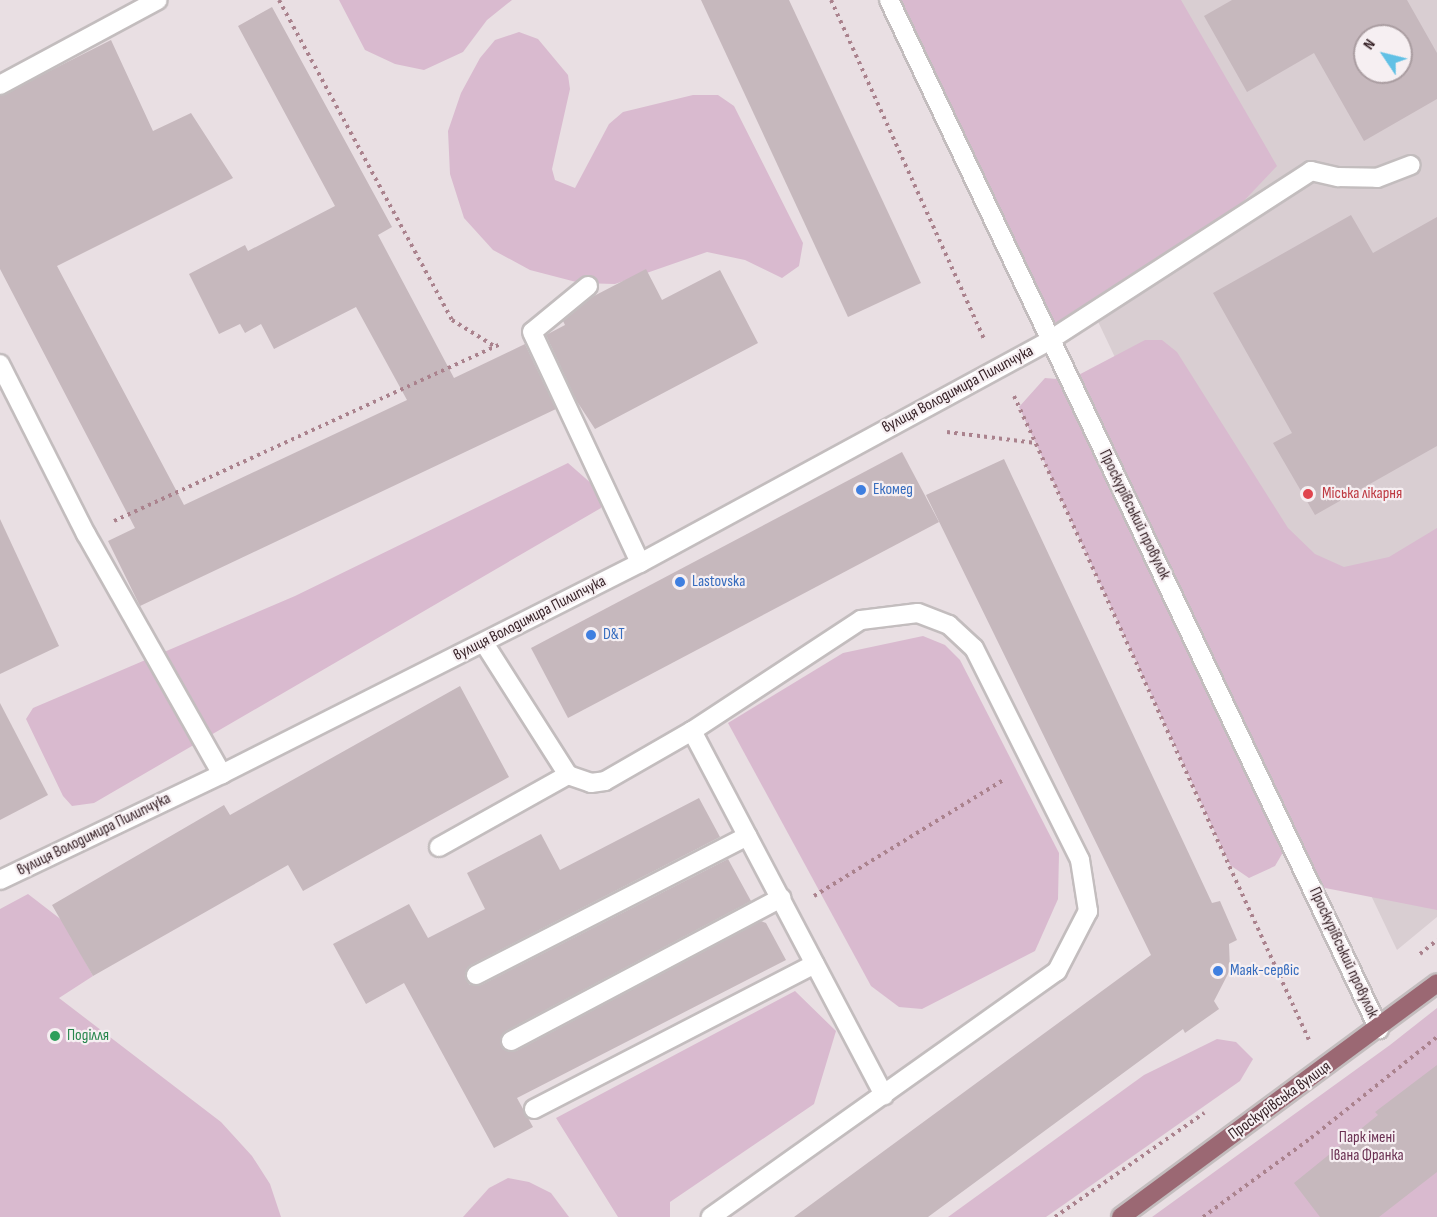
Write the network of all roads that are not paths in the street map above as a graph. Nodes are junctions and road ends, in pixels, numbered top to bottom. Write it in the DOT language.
graph roads {
  1 [pos="158,0"];
  2 [pos="888,0"];
  3 [pos="0,85"];
  4 [pos="1411,165"];
  5 [pos="588,286"];
  6 [pos="1050,340"];
  7 [pos="0,364"];
  8 [pos="640,563"];
  9 [pos="484,643"];
  10 [pos="692,731"];
  11 [pos="222,774"];
  12 [pos="568,776"];
  13 [pos="748,836"];
  14 [pos="439,847"];
  15 [pos="0,880"];
  16 [pos="784,905"];
  17 [pos="815,964"];
  18 [pos="476,975"];
  19 [pos="1437,983"];
  20 [pos="1379,1029"];
  21 [pos="511,1041"];
  22 [pos="884,1095"];
  23 [pos="534,1109"];
  24 [pos="711,1217"];
  25 [pos="1121,1217"];
  1 -- 3 [label="street"];
  2 -- 6 [label="street, Проскурівський провулок"];
  4 -- 6 [label="street, вулиця Володимира Пилипчука"];
  5 -- 8 [label="street"];
  6 -- 8 [label="street, вулиця Володимира Пилипчука"];
  6 -- 20 [label="street, Проскурівський провулок"];
  7 -- 11 [label="street"];
  8 -- 9 [label="street, вулиця Володимира Пилипчука"];
  9 -- 11 [label="street, вулиця Володимира Пилипчука"];
  9 -- 12 [label="street"];
  10 -- 12 [label="street"];
  10 -- 13 [label="street"];
  10 -- 22 [label="street"];
  11 -- 15 [label="street, вулиця Володимира Пилипчука"];
  12 -- 14 [label="street"];
  13 -- 16 [label="street"];
  13 -- 18 [label="street"];
  16 -- 17 [label="street"];
  16 -- 21 [label="street"];
  17 -- 22 [label="street"];
  17 -- 23 [label="street"];
  19 -- 20 [label="main road, Проскурівська вулиця"];
  20 -- 25 [label="main road, Проскурівська вулиця"];
  22 -- 24 [label="street"];
}
